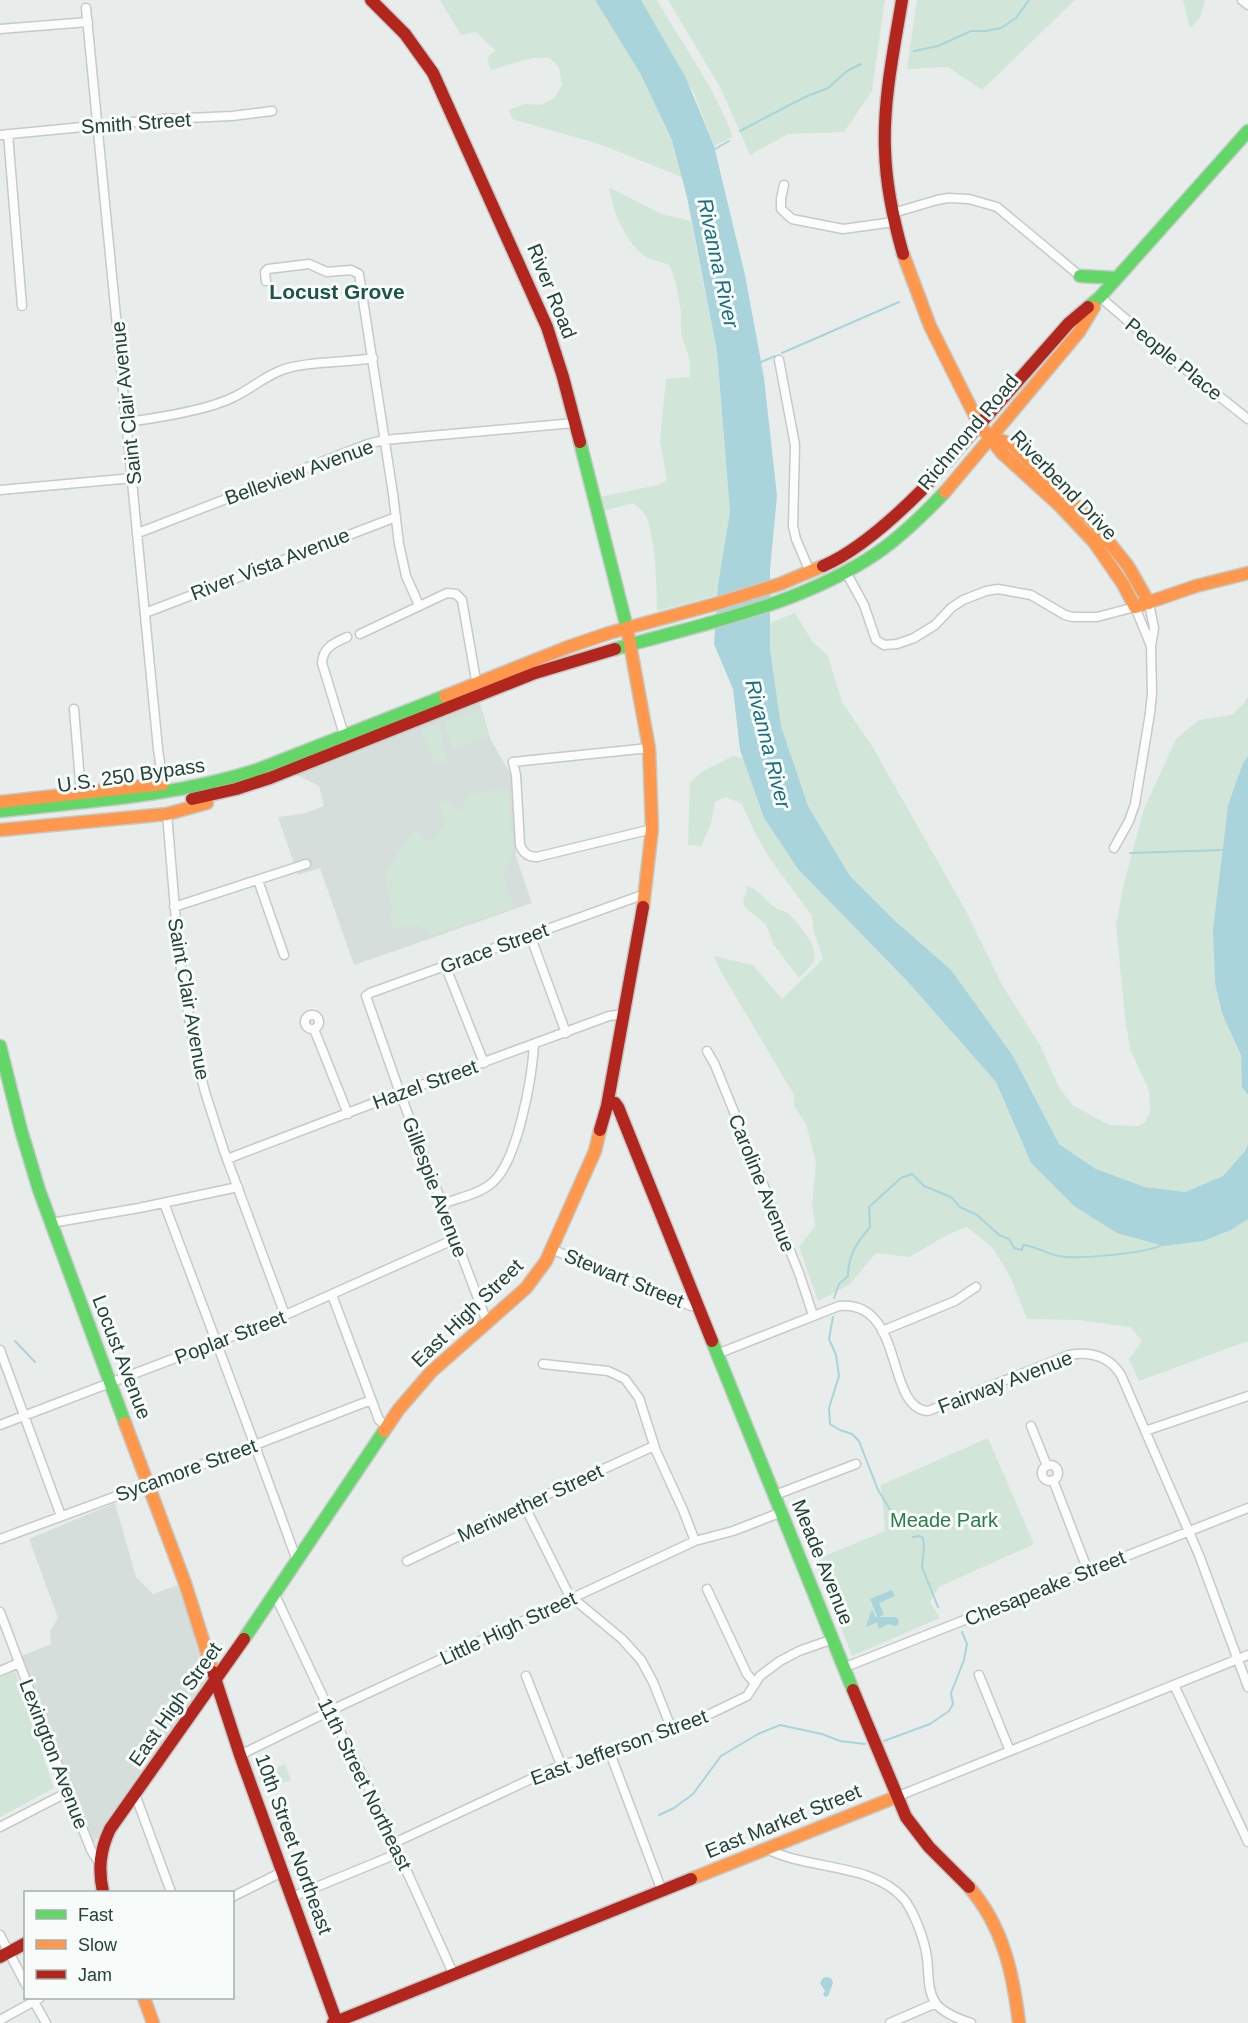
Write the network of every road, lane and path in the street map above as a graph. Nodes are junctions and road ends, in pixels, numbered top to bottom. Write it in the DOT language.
graph roads {
  1 [pos="371,0"];
  2 [pos="902,0"];
  3 [pos="1242,0"];
  4 [pos="1248,5"];
  5 [pos="86,8"];
  6 [pos="88,22"];
  7 [pos="0,29"];
  8 [pos="272,111"];
  9 [pos="97,125"];
  10 [pos="1248,131"];
  11 [pos="4,135"];
  12 [pos="784,185"];
  13 [pos="893,217"];
  14 [pos="1117,278"];
  15 [pos="266,281"];
  16 [pos="1084,286"];
  17 [pos="1100,297"];
  18 [pos="22,306"];
  19 [pos="1089,306"];
  20 [pos="373,358"];
  21 [pos="779,360"];
  22 [pos="1248,419"];
  23 [pos="127,422"];
  24 [pos="574,423"];
  25 [pos="979,424"];
  26 [pos="991,437"];
  27 [pos="384,440"];
  28 [pos="133,478"];
  29 [pos="0,490"];
  30 [pos="396,517"];
  31 [pos="138,533"];
  32 [pos="810,572"];
  33 [pos="846,572"];
  34 [pos="1248,573"];
  35 [pos="1149,603"];
  36 [pos="419,605"];
  37 [pos="1135,607"];
  38 [pos="145,613"];
  39 [pos="627,628"];
  40 [pos="360,634"];
  41 [pos="347,637"];
  42 [pos="630,644"];
  43 [pos="1151,646"];
  44 [pos="476,683"];
  45 [pos="478,696"];
  46 [pos="74,709"];
  47 [pos="346,741"];
  48 [pos="649,748"];
  49 [pos="256,770"];
  50 [pos="254,783"];
  51 [pos="163,784"];
  52 [pos="81,793"];
  53 [pos="3,807"];
  54 [pos="167,814"];
  55 [pos="0,820"];
  56 [pos="652,829"];
  57 [pos="0,830"];
  58 [pos="1114,848"];
  59 [pos="306,864"];
  60 [pos="258,880"];
  61 [pos="645,894"];
  62 [pos="174,907"];
  63 [pos="530,935"];
  64 [pos="284,956"];
  65 [pos="445,965"];
  66 [pos="624,1014"];
  67 [pos="373,1019"];
  68 [pos="314,1029"];
  69 [pos="566,1033"];
  70 [pos="534,1045"];
  71 [pos="0,1046"];
  72 [pos="707,1051"];
  73 [pos="484,1063"];
  74 [pos="400,1093"];
  75 [pos="608,1102"];
  76 [pos="348,1114"];
  77 [pos="227,1159"];
  78 [pos="238,1187"];
  79 [pos="164,1203"];
  80 [pos="442,1204"];
  81 [pos="51,1223"];
  82 [pos="455,1239"];
  83 [pos="552,1249"];
  84 [pos="976,1287"];
  85 [pos="332,1295"];
  86 [pos="697,1306"];
  87 [pos="285,1315"];
  88 [pos="813,1315"];
  89 [pos="487,1322"];
  90 [pos="882,1331"];
  91 [pos="216,1342"];
  92 [pos="0,1350"];
  93 [pos="717,1354"];
  94 [pos="543,1364"];
  95 [pos="110,1382"];
  96 [pos="1248,1396"];
  97 [pos="371,1400"];
  98 [pos="25,1415"];
  99 [pos="0,1425"];
  100 [pos="387,1426"];
  101 [pos="1031,1426"];
  102 [pos="1145,1431"];
  103 [pos="255,1445"];
  104 [pos="654,1446"];
  105 [pos="856,1464"];
  106 [pos="149,1484"];
  107 [pos="775,1495"];
  108 [pos="524,1505"];
  109 [pos="1248,1508"];
  110 [pos="782,1512"];
  111 [pos="61,1516"];
  112 [pos="1188,1531"];
  113 [pos="0,1539"];
  114 [pos="695,1541"];
  115 [pos="297,1561"];
  116 [pos="407,1562"];
  117 [pos="1088,1571"];
  118 [pos="707,1589"];
  119 [pos="275,1595"];
  120 [pos="572,1599"];
  121 [pos="0,1612"];
  122 [pos="833,1639"];
  123 [pos="1248,1655"];
  124 [pos="1238,1659"];
  125 [pos="19,1663"];
  126 [pos="843,1668"];
  127 [pos="0,1671"];
  128 [pos="979,1674"];
  129 [pos="526,1676"];
  130 [pos="217,1678"];
  131 [pos="754,1683"];
  132 [pos="1174,1685"];
  133 [pos="1248,1687"];
  134 [pos="330,1711"];
  135 [pos="672,1730"];
  136 [pos="1010,1751"];
  137 [pos="610,1753"];
  138 [pos="240,1755"];
  139 [pos="561,1765"];
  140 [pos="68,1792"];
  141 [pos="135,1794"];
  142 [pos="896,1797"];
  143 [pos="0,1827"];
  144 [pos="1248,1842"];
  145 [pos="394,1843"];
  146 [pos="767,1849"];
  147 [pos="399,1852"];
  148 [pos="98,1862"];
  149 [pos="282,1872"];
  150 [pos="103,1891"];
  151 [pos="170,1891"];
  152 [pos="662,1891"];
  153 [pos="234,1896"];
  154 [pos="292,1897"];
  155 [pos="0,1935"];
  156 [pos="24,1944"];
  157 [pos="4,1954"];
  158 [pos="453,1973"];
  159 [pos="24,1982"];
  160 [pos="35,1999"];
  161 [pos="136,1999"];
  162 [pos="144,1999"];
  163 [pos="936,2002"];
  164 [pos="0,2020"];
  165 [pos="46,2023"];
  166 [pos="144,2023"];
  167 [pos="153,2023"];
  168 [pos="335,2023"];
  169 [pos="890,2023"];
  170 [pos="970,2023"];
  171 [pos="1019,2023"];
  1 -- 24 [label="main road, River Road"];
  2 -- 13 [label="main road"];
  3 -- 4 [label="street"];
  5 -- 6 [label="street, Saint Clair Avenue"];
  6 -- 7 [label="street"];
  6 -- 9 [label="street, Saint Clair Avenue"];
  8 -- 9 [label="street, Smith Street"];
  9 -- 11 [label="street, Smith Street"];
  9 -- 23 [label="street, Saint Clair Avenue"];
  10 -- 14 [label="main road, Richmond Road"];
  11 -- 18 [label="street"];
  12 -- 13 [label="street"];
  13 -- 16 [label="street"];
  13 -- 25 [label="main road"];
  14 -- 16 [label="main road"];
  14 -- 17 [label="main road, Richmond Road"];
  15 -- 20 [label="street"];
  16 -- 19 [label="main road"];
  17 -- 19 [label="main road, Richmond Road"];
  17 -- 22 [label="street, People Place"];
  17 -- 26 [label="main road, Richmond Road"];
  19 -- 25 [label="main road, Richmond Road"];
  20 -- 23 [label="street"];
  20 -- 27 [label="street"];
  21 -- 32 [label="street"];
  23 -- 28 [label="street, Saint Clair Avenue"];
  24 -- 27 [label="street, Belleview Avenue"];
  24 -- 39 [label="main road, River Road"];
  25 -- 26 [label="main road"];
  25 -- 32 [label="main road, Richmond Road"];
  26 -- 33 [label="main road, Richmond Road"];
  26 -- 35 [label="main road, Riverbend Drive"];
  26 -- 37 [label="main road, Riverbend Drive"];
  27 -- 30 [label="street"];
  27 -- 31 [label="street, Belleview Avenue"];
  28 -- 29 [label="street"];
  28 -- 31 [label="street, Saint Clair Avenue"];
  30 -- 36 [label="street"];
  30 -- 38 [label="street, River Vista Avenue"];
  31 -- 38 [label="street, Saint Clair Avenue"];
  32 -- 39 [label="main road, Richmond Road"];
  33 -- 37 [label="street"];
  33 -- 42 [label="main road, Richmond Road"];
  34 -- 35 [label="main road"];
  35 -- 37 [label="main road"];
  35 -- 43 [label="street, Riverbend Drive"];
  36 -- 40 [label="street"];
  36 -- 44 [label="street"];
  37 -- 43 [label="street, Riverbend Drive"];
  38 -- 51 [label="street, Saint Clair Avenue"];
  39 -- 42 [label="main road, River Road"];
  39 -- 44 [label="main road, Richmond Road"];
  41 -- 47 [label="street"];
  42 -- 45 [label="main road, Richmond Road"];
  42 -- 48 [label="main road, East High Street"];
  43 -- 58 [label="street, Riverbend Drive"];
  44 -- 45 [label="street"];
  44 -- 47 [label="main road, Richmond Road"];
  45 -- 47 [label="main road, Richmond Road"];
  46 -- 52 [label="street"];
  47 -- 49 [label="main road"];
  47 -- 50 [label="main road"];
  48 -- 56 [label="main road, East High Street"];
  48 -- 56 [label="street"];
  49 -- 51 [label="main road"];
  49 -- 53 [label="main road, U.S. 250 Bypass"];
  50 -- 54 [label="main road"];
  50 -- 55 [label="main road"];
  51 -- 52 [label="main road"];
  52 -- 53 [label="main road"];
  54 -- 57 [label="main road"];
  54 -- 62 [label="street, Saint Clair Avenue"];
  56 -- 61 [label="main road, East High Street"];
  59 -- 60 [label="street"];
  60 -- 62 [label="street"];
  60 -- 64 [label="street"];
  61 -- 63 [label="street, Grace Street"];
  61 -- 66 [label="main road, East High Street"];
  62 -- 77 [label="street, Saint Clair Avenue"];
  63 -- 65 [label="street, Grace Street"];
  63 -- 69 [label="street"];
  65 -- 67 [label="street, Grace Street"];
  65 -- 73 [label="street"];
  66 -- 69 [label="street, Hazel Street"];
  66 -- 75 [label="main road, East High Street"];
  67 -- 74 [label="street, Gillespie Avenue"];
  68 -- 76 [label="street"];
  69 -- 70 [label="street, Hazel Street"];
  70 -- 73 [label="street, Hazel Street"];
  70 -- 80 [label="street"];
  71 -- 81 [label="main road, Locust Avenue"];
  72 -- 88 [label="street, Caroline Avenue"];
  73 -- 74 [label="street, Hazel Street"];
  74 -- 76 [label="street, Hazel Street"];
  74 -- 80 [label="street, Gillespie Avenue"];
  75 -- 83 [label="main road, East High Street"];
  75 -- 86 [label="main road, Meade Avenue"];
  76 -- 77 [label="street, Hazel Street"];
  77 -- 78 [label="street, Saint Clair Avenue"];
  78 -- 79 [label="street"];
  78 -- 87 [label="street, Saint Clair Avenue"];
  79 -- 81 [label="street"];
  79 -- 91 [label="street"];
  80 -- 82 [label="street, Gillespie Avenue"];
  81 -- 95 [label="main road, Locust Avenue"];
  82 -- 85 [label="street, Poplar Street"];
  82 -- 89 [label="street, Gillespie Avenue"];
  83 -- 86 [label="street, Stewart Street"];
  83 -- 89 [label="main road, East High Street"];
  84 -- 90 [label="street"];
  85 -- 87 [label="street, Poplar Street"];
  85 -- 97 [label="street"];
  86 -- 93 [label="main road, Meade Avenue"];
  87 -- 91 [label="street, Poplar Street"];
  88 -- 90 [label="street, Fairway Avenue"];
  88 -- 93 [label="street, Fairway Avenue"];
  89 -- 100 [label="main road, East High Street"];
  90 -- 102 [label="street, Fairway Avenue"];
  91 -- 95 [label="street, Poplar Street"];
  91 -- 103 [label="street"];
  92 -- 98 [label="street"];
  93 -- 107 [label="main road, Meade Avenue"];
  94 -- 104 [label="street"];
  95 -- 98 [label="street, Poplar Street"];
  95 -- 106 [label="main road, Locust Avenue"];
  96 -- 102 [label="street"];
  97 -- 100 [label="street"];
  97 -- 103 [label="street, Sycamore Street"];
  98 -- 99 [label="street, Poplar Street"];
  98 -- 111 [label="street"];
  100 -- 115 [label="main road, East High Street"];
  101 -- 117 [label="street"];
  102 -- 112 [label="street, Fairway Avenue"];
  103 -- 106 [label="street, Sycamore Street"];
  103 -- 115 [label="street"];
  104 -- 108 [label="street, Meriwether Street"];
  104 -- 114 [label="street"];
  105 -- 107 [label="street"];
  106 -- 111 [label="street, Sycamore Street"];
  106 -- 130 [label="main road, Locust Avenue"];
  107 -- 110 [label="main road, Meade Avenue"];
  108 -- 116 [label="street, Meriwether Street"];
  108 -- 120 [label="street"];
  109 -- 112 [label="street, Chesapeake Street"];
  110 -- 114 [label="street, Little High Street"];
  110 -- 122 [label="main road, Meade Avenue"];
  111 -- 113 [label="street, Sycamore Street"];
  112 -- 117 [label="street, Chesapeake Street"];
  112 -- 124 [label="street, Fairway Avenue"];
  114 -- 120 [label="street, Little High Street"];
  115 -- 119 [label="main road, East High Street"];
  117 -- 126 [label="street, Chesapeake Street"];
  118 -- 131 [label="street"];
  119 -- 130 [label="main road, East High Street"];
  119 -- 134 [label="street, 11th Street Northeast"];
  120 -- 134 [label="street, Little High Street"];
  120 -- 135 [label="street"];
  121 -- 125 [label="street, Lexington Avenue"];
  122 -- 126 [label="main road, Meade Avenue"];
  122 -- 131 [label="street, East Jefferson Street"];
  123 -- 124 [label="street, East Market Street"];
  124 -- 132 [label="street, East Market Street"];
  124 -- 133 [label="street, Fairway Avenue"];
  125 -- 127 [label="street"];
  125 -- 140 [label="street, Lexington Avenue"];
  126 -- 142 [label="main road, Meade Avenue"];
  128 -- 136 [label="street"];
  129 -- 139 [label="street"];
  130 -- 138 [label="main road, 10th Street Northeast"];
  130 -- 141 [label="main road, East High Street"];
  131 -- 135 [label="street, East Jefferson Street"];
  132 -- 136 [label="street, East Market Street"];
  132 -- 144 [label="street"];
  134 -- 138 [label="street, Little High Street"];
  134 -- 145 [label="street, 11th Street Northeast"];
  135 -- 137 [label="street, East Jefferson Street"];
  136 -- 142 [label="street, East Market Street"];
  137 -- 139 [label="street, East Jefferson Street"];
  137 -- 152 [label="street"];
  138 -- 149 [label="main road, 10th Street Northeast"];
  139 -- 145 [label="street, East Jefferson Street"];
  140 -- 143 [label="street"];
  140 -- 148 [label="street, Lexington Avenue"];
  141 -- 148 [label="main road, East High Street"];
  141 -- 151 [label="street"];
  142 -- 146 [label="main road, East Market Street"];
  142 -- 171 [label="main road, Meade Avenue"];
  145 -- 147 [label="street, 11th Street Northeast"];
  146 -- 152 [label="main road, East Market Street"];
  146 -- 163 [label="street"];
  147 -- 154 [label="street"];
  147 -- 158 [label="street, 11th Street Northeast"];
  148 -- 150 [label="main road, East High Street"];
  149 -- 153 [label="street"];
  149 -- 154 [label="main road, 10th Street Northeast"];
  152 -- 158 [label="main road, East Market Street"];
  154 -- 168 [label="main road, 10th Street Northeast"];
  155 -- 157 [label="street"];
  156 -- 157 [label="main road"];
  157 -- 159 [label="street"];
  158 -- 168 [label="main road, East Market Street"];
  160 -- 164 [label="street"];
  160 -- 165 [label="street"];
  161 -- 166 [label="main road"];
  162 -- 167 [label="main road"];
  163 -- 169 [label="street"];
  163 -- 170 [label="street"];
}
